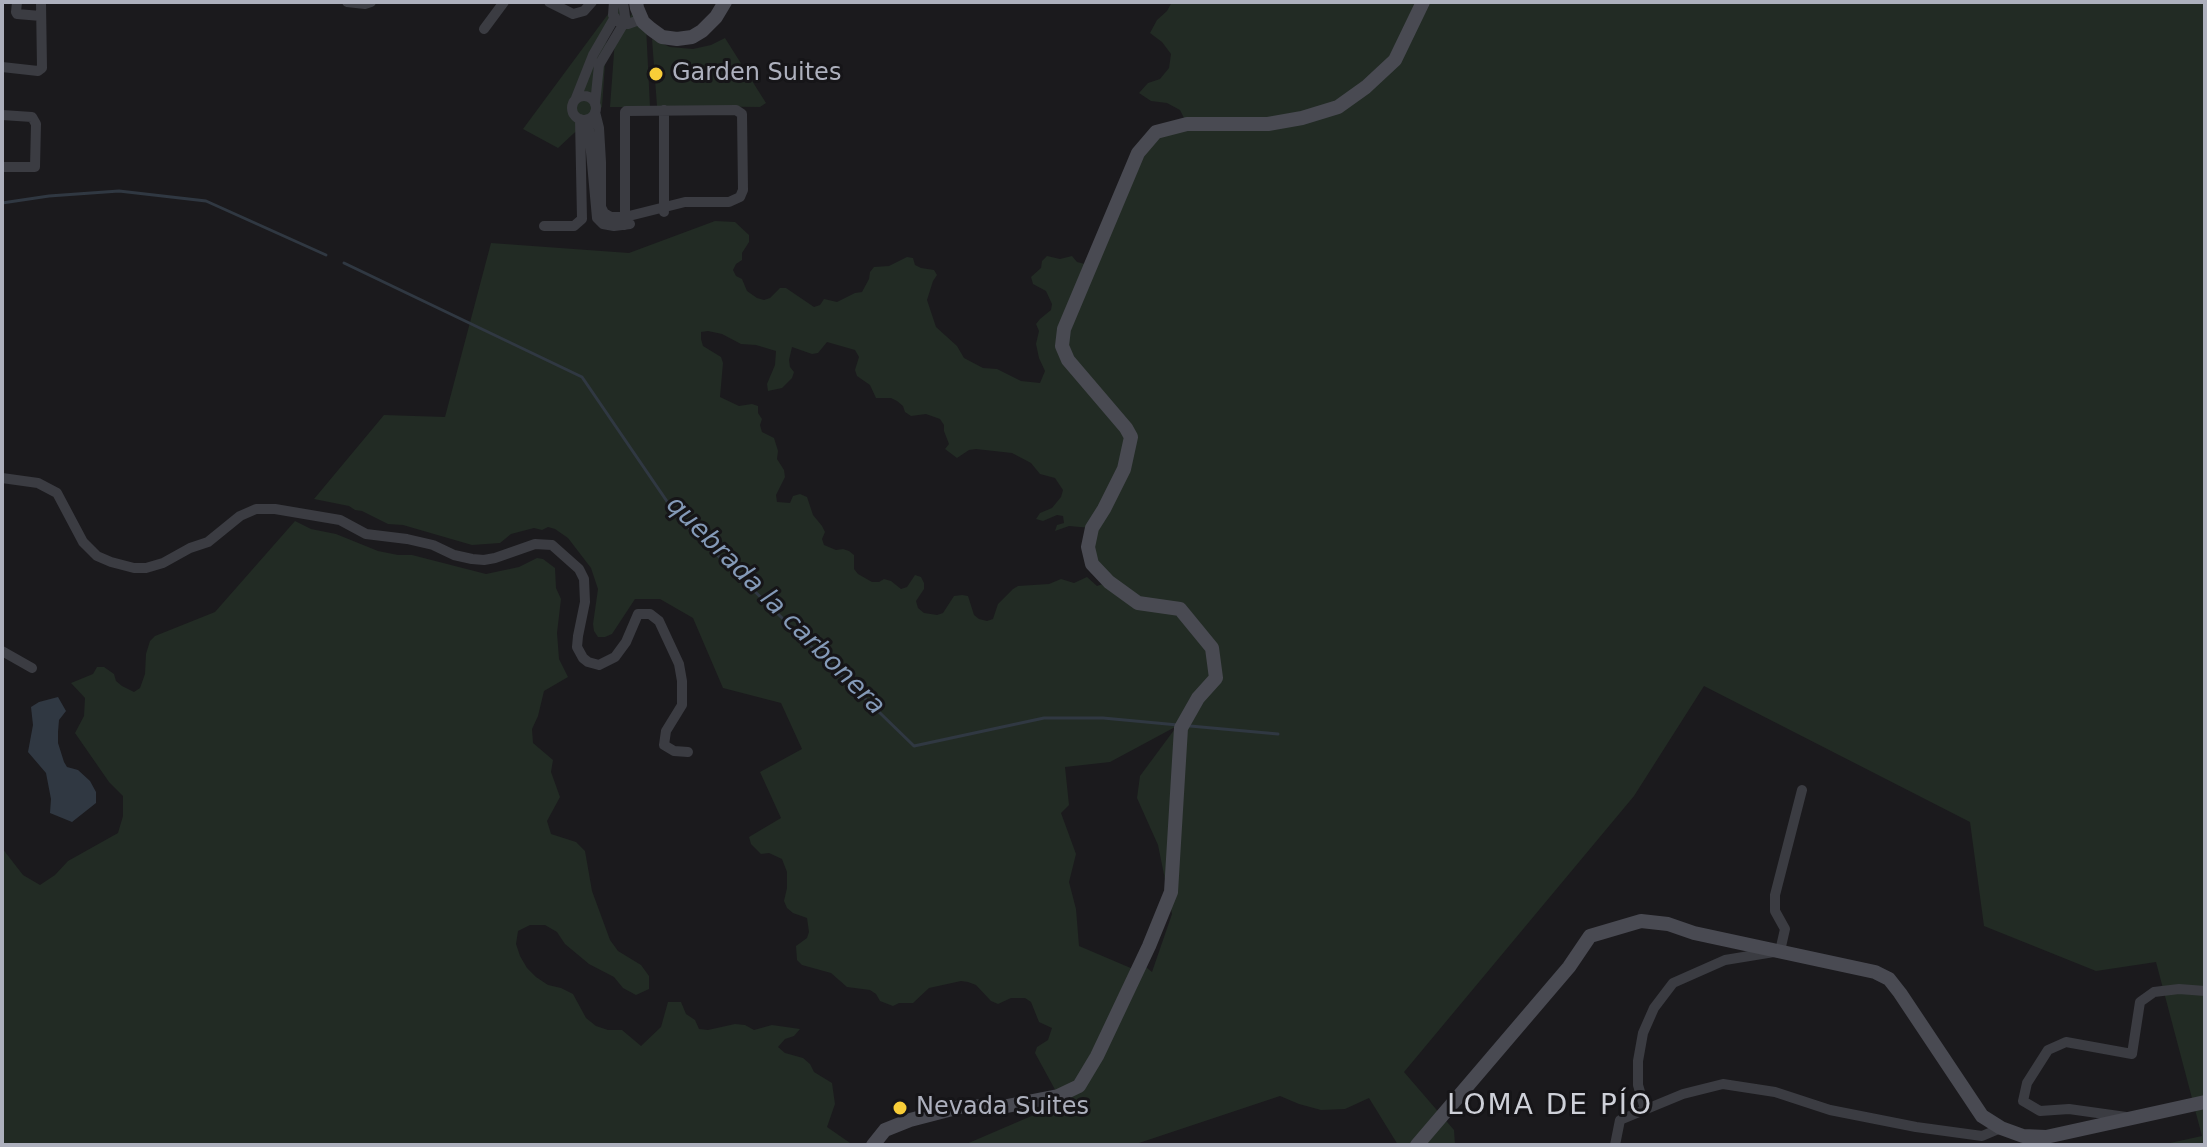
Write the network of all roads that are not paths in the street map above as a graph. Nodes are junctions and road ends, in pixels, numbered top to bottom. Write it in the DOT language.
graph roads {
  1 [pos="17,2"];
  2 [pos="41,2"];
  3 [pos="350,2"];
  4 [pos="371,2"];
  5 [pos="504,2"];
  6 [pos="549,2"];
  7 [pos="592,2"];
  8 [pos="614,2"];
  9 [pos="623,2"];
  10 [pos="636,2"];
  11 [pos="725,2"];
  12 [pos="1423,2"];
  13 [pos="41,16"];
  14 [pos="642,19"];
  15 [pos="622,21"];
  16 [pos="484,29"];
  17 [pos="2,67"];
  18 [pos="576,98"];
  19 [pos="664,110"];
  20 [pos="590,114"];
  21 [pos="2,115"];
  22 [pos="2,167"];
  23 [pos="664,211"];
  24 [pos="625,221"];
  25 [pos="544,226"];
  26 [pos="2,478"];
  27 [pos="2,651"];
  28 [pos="32,668"];
  29 [pos="688,752"];
  30 [pos="1802,790"];
  31 [pos="1780,951"];
  32 [pos="2205,991"];
  33 [pos="2205,1102"];
  34 [pos="1645,1109"];
  35 [pos="2132,1118"];
  36 [pos="2001,1128"];
  37 [pos="873,1145"];
  38 [pos="1417,1145"];
  39 [pos="1615,1145"];
  1 -- 13 [label="street"];
  2 -- 13 [label="street"];
  3 -- 4 [label="street"];
  5 -- 16 [label="street"];
  6 -- 7 [label="street"];
  8 -- 15 [label="street"];
  9 -- 15 [label="street"];
  10 -- 14 [label="street"];
  11 -- 14 [label="street"];
  12 -- 37 [label="street"];
  13 -- 17 [label="street"];
  14 -- 15 [label="street"];
  15 -- 18 [label="street"];
  15 -- 20 [label="street"];
  18 -- 20 [label="street"];
  18 -- 20 [label="street"];
  19 -- 23 [label="street"];
  19 -- 23 [label="street"];
  19 -- 24 [label="street"];
  20 -- 24 [label="street"];
  20 -- 25 [label="street"];
  21 -- 22 [label="street"];
  23 -- 24 [label="street"];
  26 -- 29 [label="street"];
  27 -- 28 [label="street"];
  30 -- 31 [label="street"];
  31 -- 34 [label="street"];
  31 -- 36 [label="street"];
  31 -- 38 [label="street"];
  32 -- 35 [label="street"];
  33 -- 35 [label="street"];
  34 -- 36 [label="street"];
  34 -- 39 [label="street"];
  35 -- 36 [label="street"];
}
